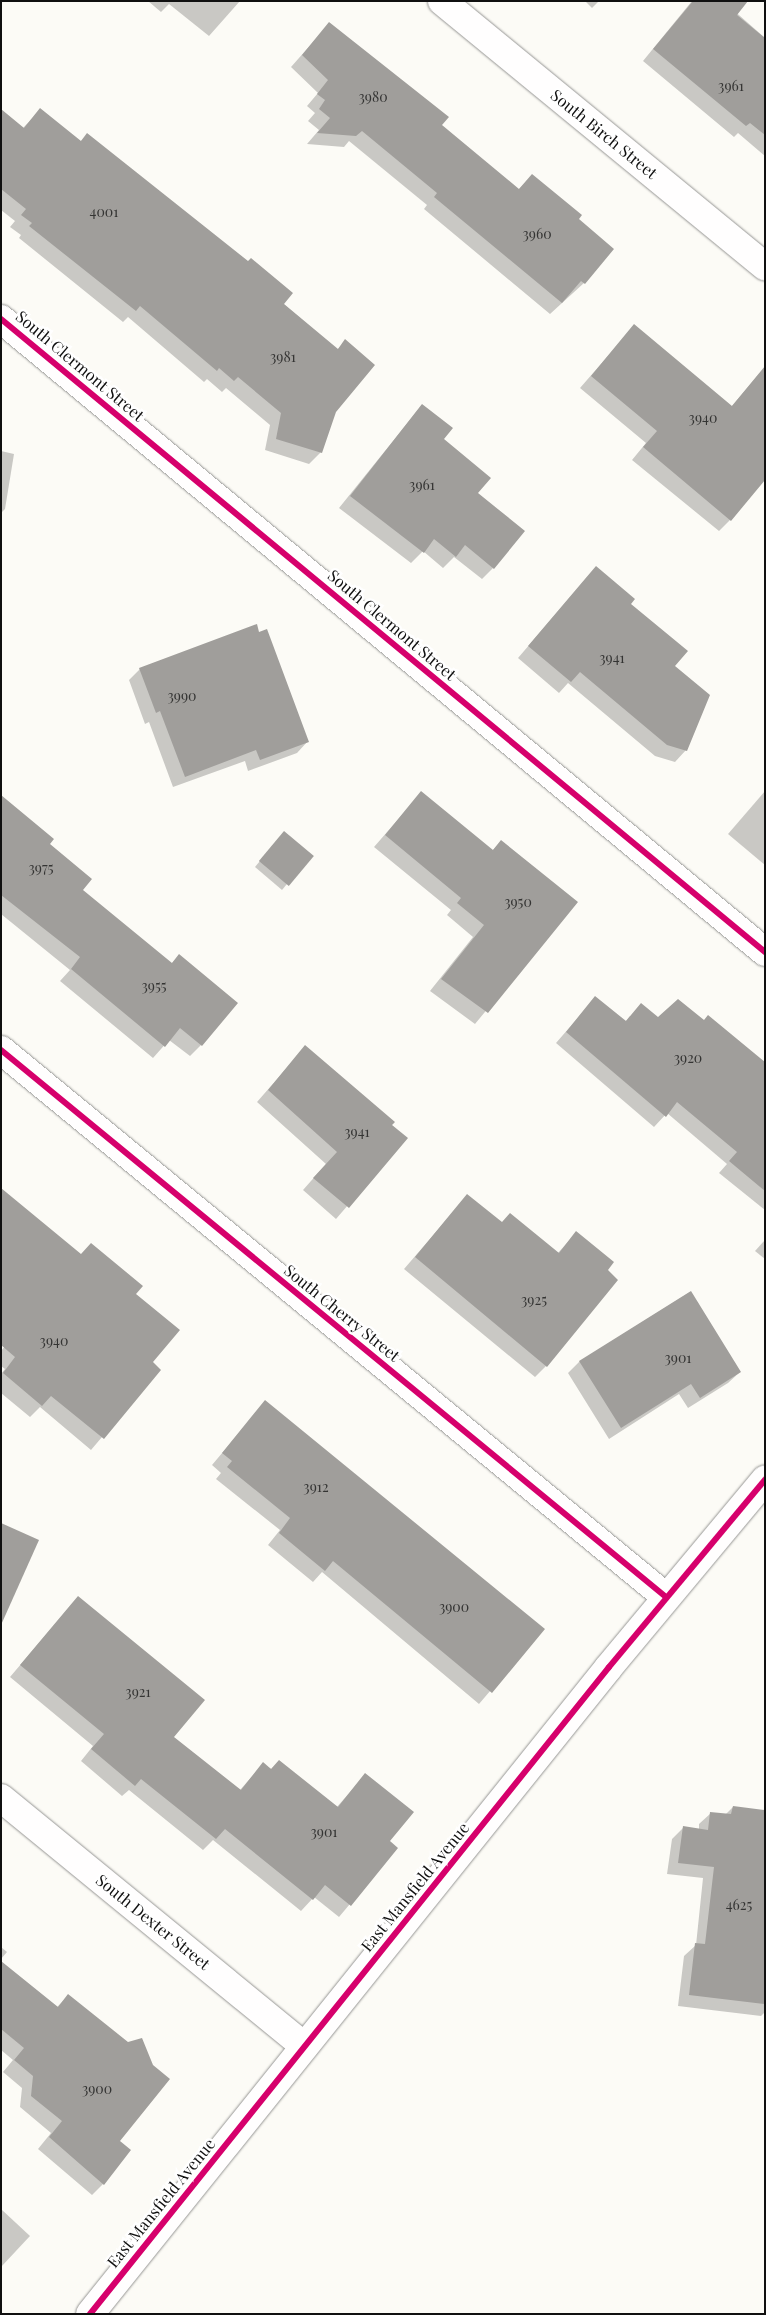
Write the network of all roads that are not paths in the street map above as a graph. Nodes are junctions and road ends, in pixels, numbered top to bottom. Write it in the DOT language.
graph roads {
  1 [pos="442,1"];
  2 [pos="765,266"];
  3 [pos="1,319"];
  4 [pos="765,952"];
  5 [pos="1,1050"];
  6 [pos="765,1480"];
  7 [pos="666,1597"];
  8 [pos="1,1798"];
  9 [pos="304,2046"];
  10 [pos="90,2314"];
  1 -- 2 [label="street, South Birch Street"];
  3 -- 4 [label="street, South Clermont Street"];
  5 -- 7 [label="street, South Cherry Street"];
  6 -- 7 [label="street, East Mansfield Avenue"];
  7 -- 9 [label="street, East Mansfield Avenue"];
  8 -- 9 [label="street, South Dexter Street"];
  9 -- 10 [label="street, East Mansfield Avenue"];
}
